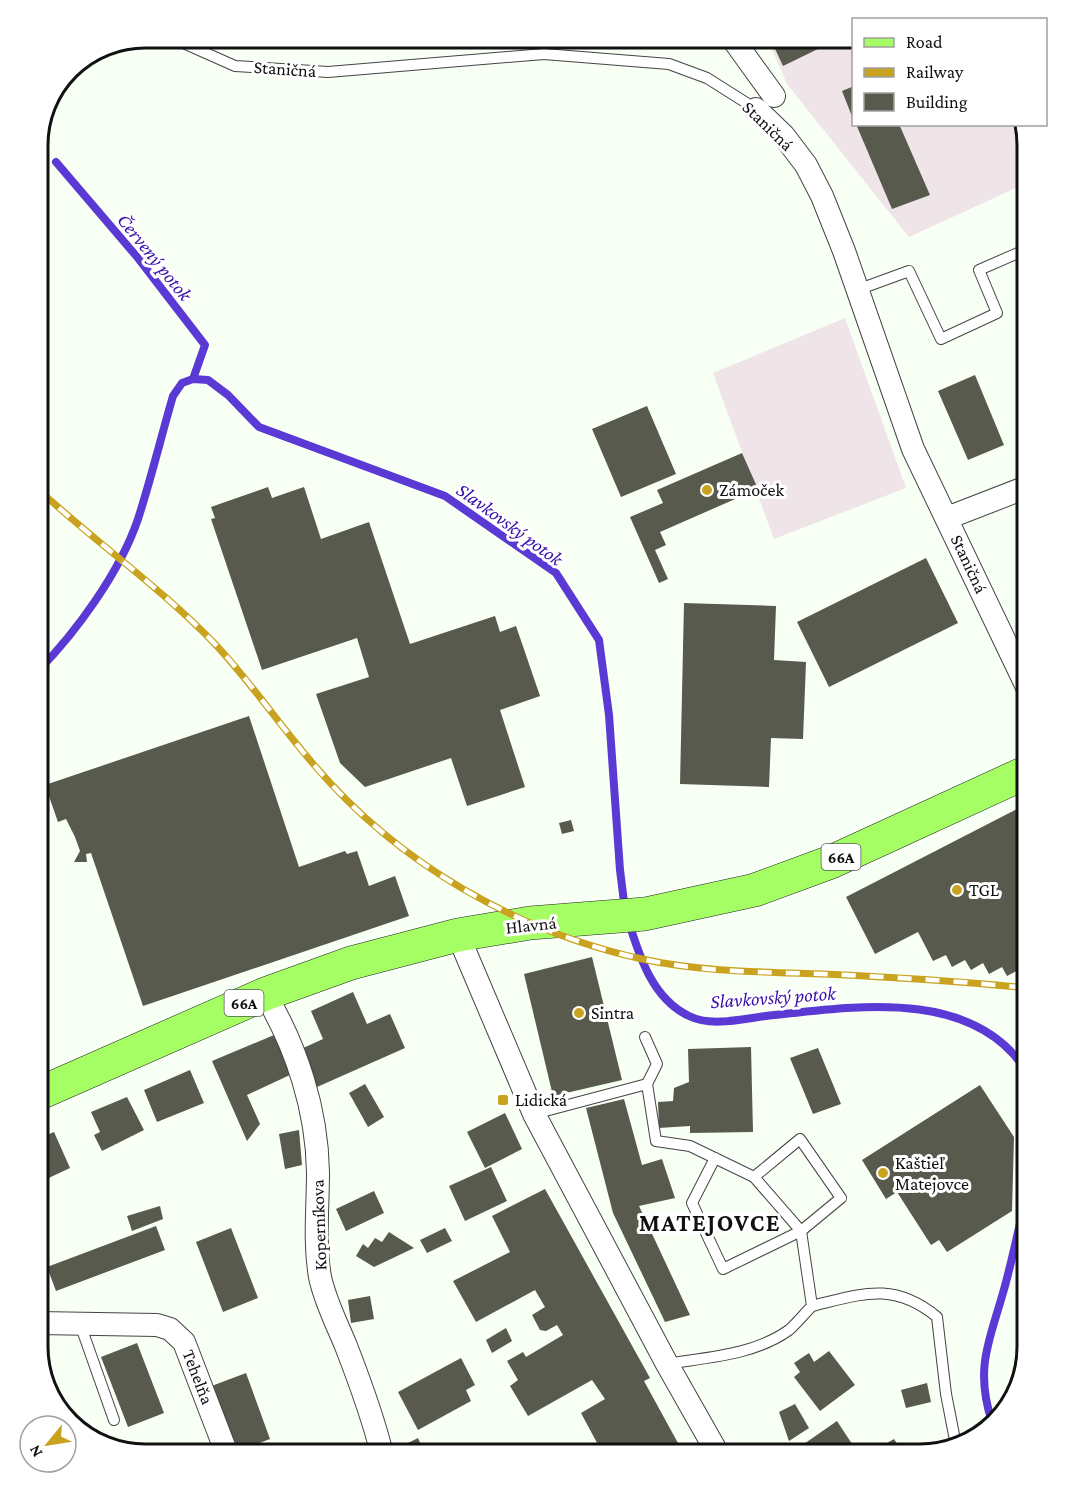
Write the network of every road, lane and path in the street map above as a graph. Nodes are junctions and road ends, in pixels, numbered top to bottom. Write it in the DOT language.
graph roads {
  1 [pos="194,48"];
  2 [pos="737,48"];
  3 [pos="765,103"];
  4 [pos="1017,254"];
  5 [pos="857,290"];
  6 [pos="1017,491"];
  7 [pos="947,518"];
  8 [pos="1017,664"];
  9 [pos="1017,777"];
  10 [pos="458,935"];
  11 [pos="266,994"];
  12 [pos="645,1037"];
  13 [pos="647,1084"];
  14 [pos="48,1090"];
  15 [pos="534,1114"];
  16 [pos="715,1158"];
  17 [pos="754,1177"];
  18 [pos="801,1231"];
  19 [pos="812,1306"];
  20 [pos="48,1323"];
  21 [pos="80,1323"];
  22 [pos="667,1364"];
  23 [pos="114,1420"];
  24 [pos="955,1438"];
  25 [pos="223,1444"];
  26 [pos="380,1444"];
  27 [pos="712,1444"];
  1 -- 3 [label="lane, Staničná"];
  2 -- 3 [label="street"];
  3 -- 5 [label="street, Staničná"];
  4 -- 5 [label="lane"];
  5 -- 7 [label="street, Staničná"];
  6 -- 7 [label="street"];
  7 -- 8 [label="street, Staničná"];
  9 -- 10 [label="main road, Hlavná / 66A"];
  10 -- 11 [label="main road, Hlavná / 66A"];
  10 -- 15 [label="street"];
  11 -- 14 [label="main road, Hlavná / 66A"];
  11 -- 26 [label="street, Koperníkova"];
  12 -- 13 [label="lane"];
  13 -- 15 [label="lane"];
  13 -- 16 [label="lane"];
  15 -- 22 [label="street"];
  16 -- 17 [label="lane"];
  16 -- 18 [label="lane"];
  17 -- 18 [label="lane"];
  17 -- 18 [label="lane"];
  18 -- 19 [label="lane"];
  19 -- 22 [label="lane"];
  19 -- 24 [label="lane"];
  20 -- 21 [label="street, Tehelňa"];
  21 -- 23 [label="lane"];
  21 -- 25 [label="street, Tehelňa"];
  22 -- 27 [label="street"];
}
